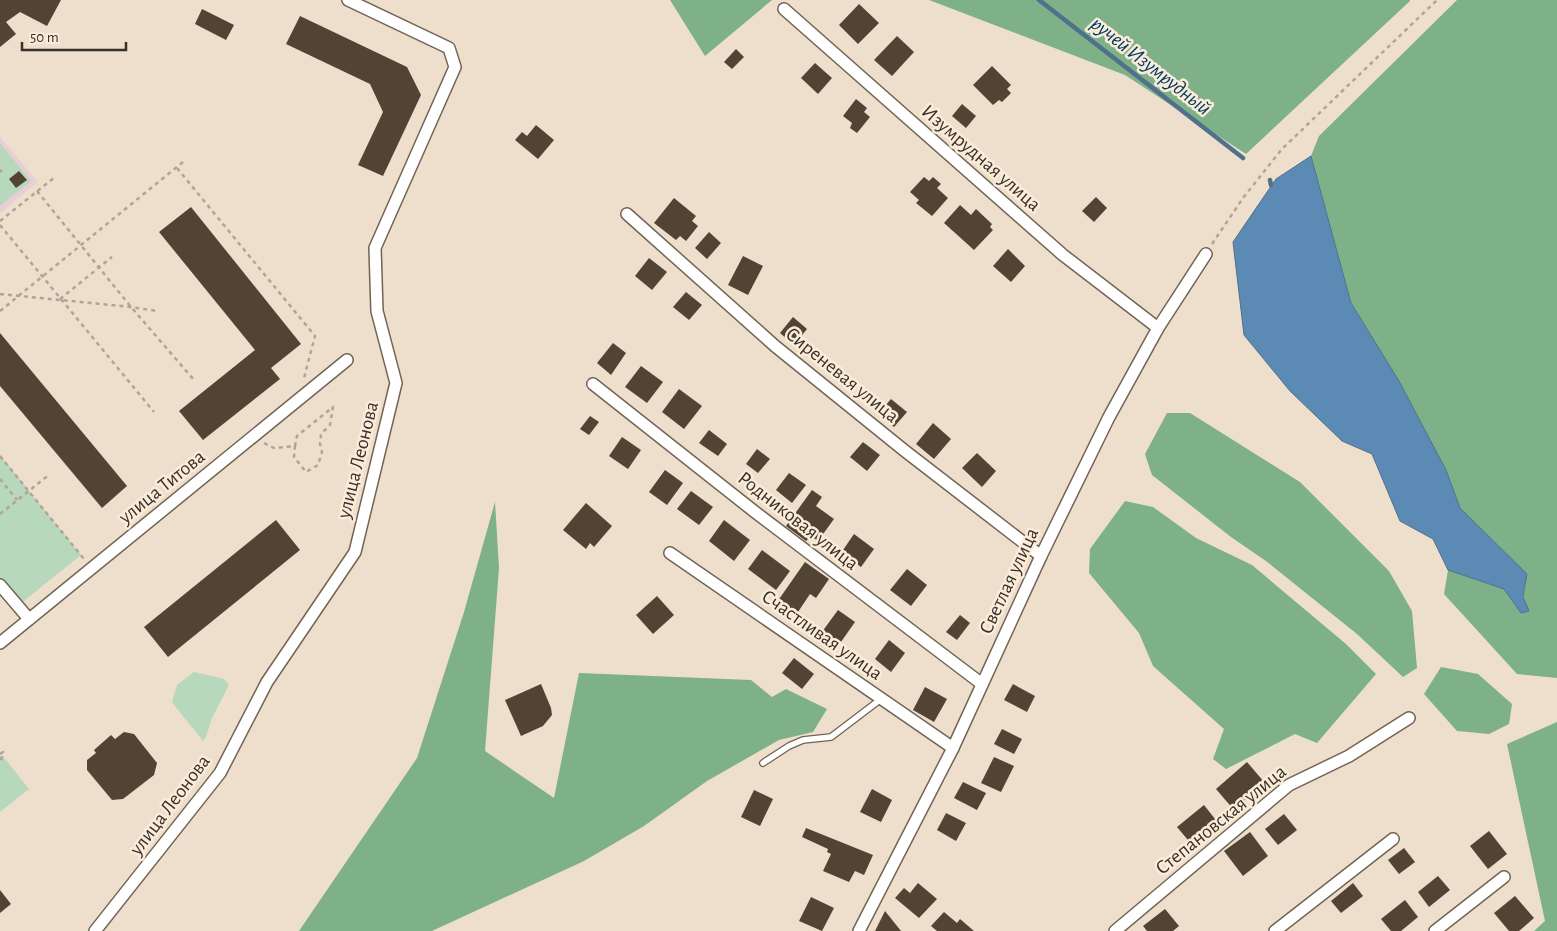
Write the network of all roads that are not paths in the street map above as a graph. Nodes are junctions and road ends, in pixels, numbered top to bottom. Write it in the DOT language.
graph roads {
  1 [pos="348,0"];
  2 [pos="784,9"];
  3 [pos="628,214"];
  4 [pos="1206,254"];
  5 [pos="1158,328"];
  6 [pos="347,360"];
  7 [pos="593,384"];
  8 [pos="670,552"];
  9 [pos="1041,556"];
  10 [pos="0,585"];
  11 [pos="29,619"];
  12 [pos="0,643"];
  13 [pos="982,684"];
  14 [pos="881,699"];
  15 [pos="1409,718"];
  16 [pos="953,748"];
  17 [pos="763,763"];
  18 [pos="1393,839"];
  19 [pos="1504,877"];
  20 [pos="95,931"];
  21 [pos="859,931"];
  22 [pos="1115,931"];
  23 [pos="1275,931"];
  24 [pos="1435,931"];
  1 -- 20 [label="street, улица Леонова"];
  2 -- 5 [label="street, Изумрудная улица"];
  3 -- 9 [label="street, Сиреневая улица"];
  4 -- 5 [label="street, Светлая улица"];
  5 -- 9 [label="street, Светлая улица"];
  6 -- 11 [label="street, улица Титова"];
  7 -- 13 [label="street, Родниковая улица"];
  8 -- 14 [label="street, Счастливая улица"];
  9 -- 13 [label="street, Светлая улица"];
  10 -- 11 [label="street"];
  11 -- 12 [label="street, улица Титова"];
  13 -- 16 [label="street, Светлая улица"];
  14 -- 16 [label="street, Счастливая улица"];
  14 -- 17 [label="lane"];
  15 -- 22 [label="street, Степановская улица"];
  16 -- 21 [label="street, Светлая улица"];
  18 -- 23 [label="street"];
  19 -- 24 [label="street"];
}
